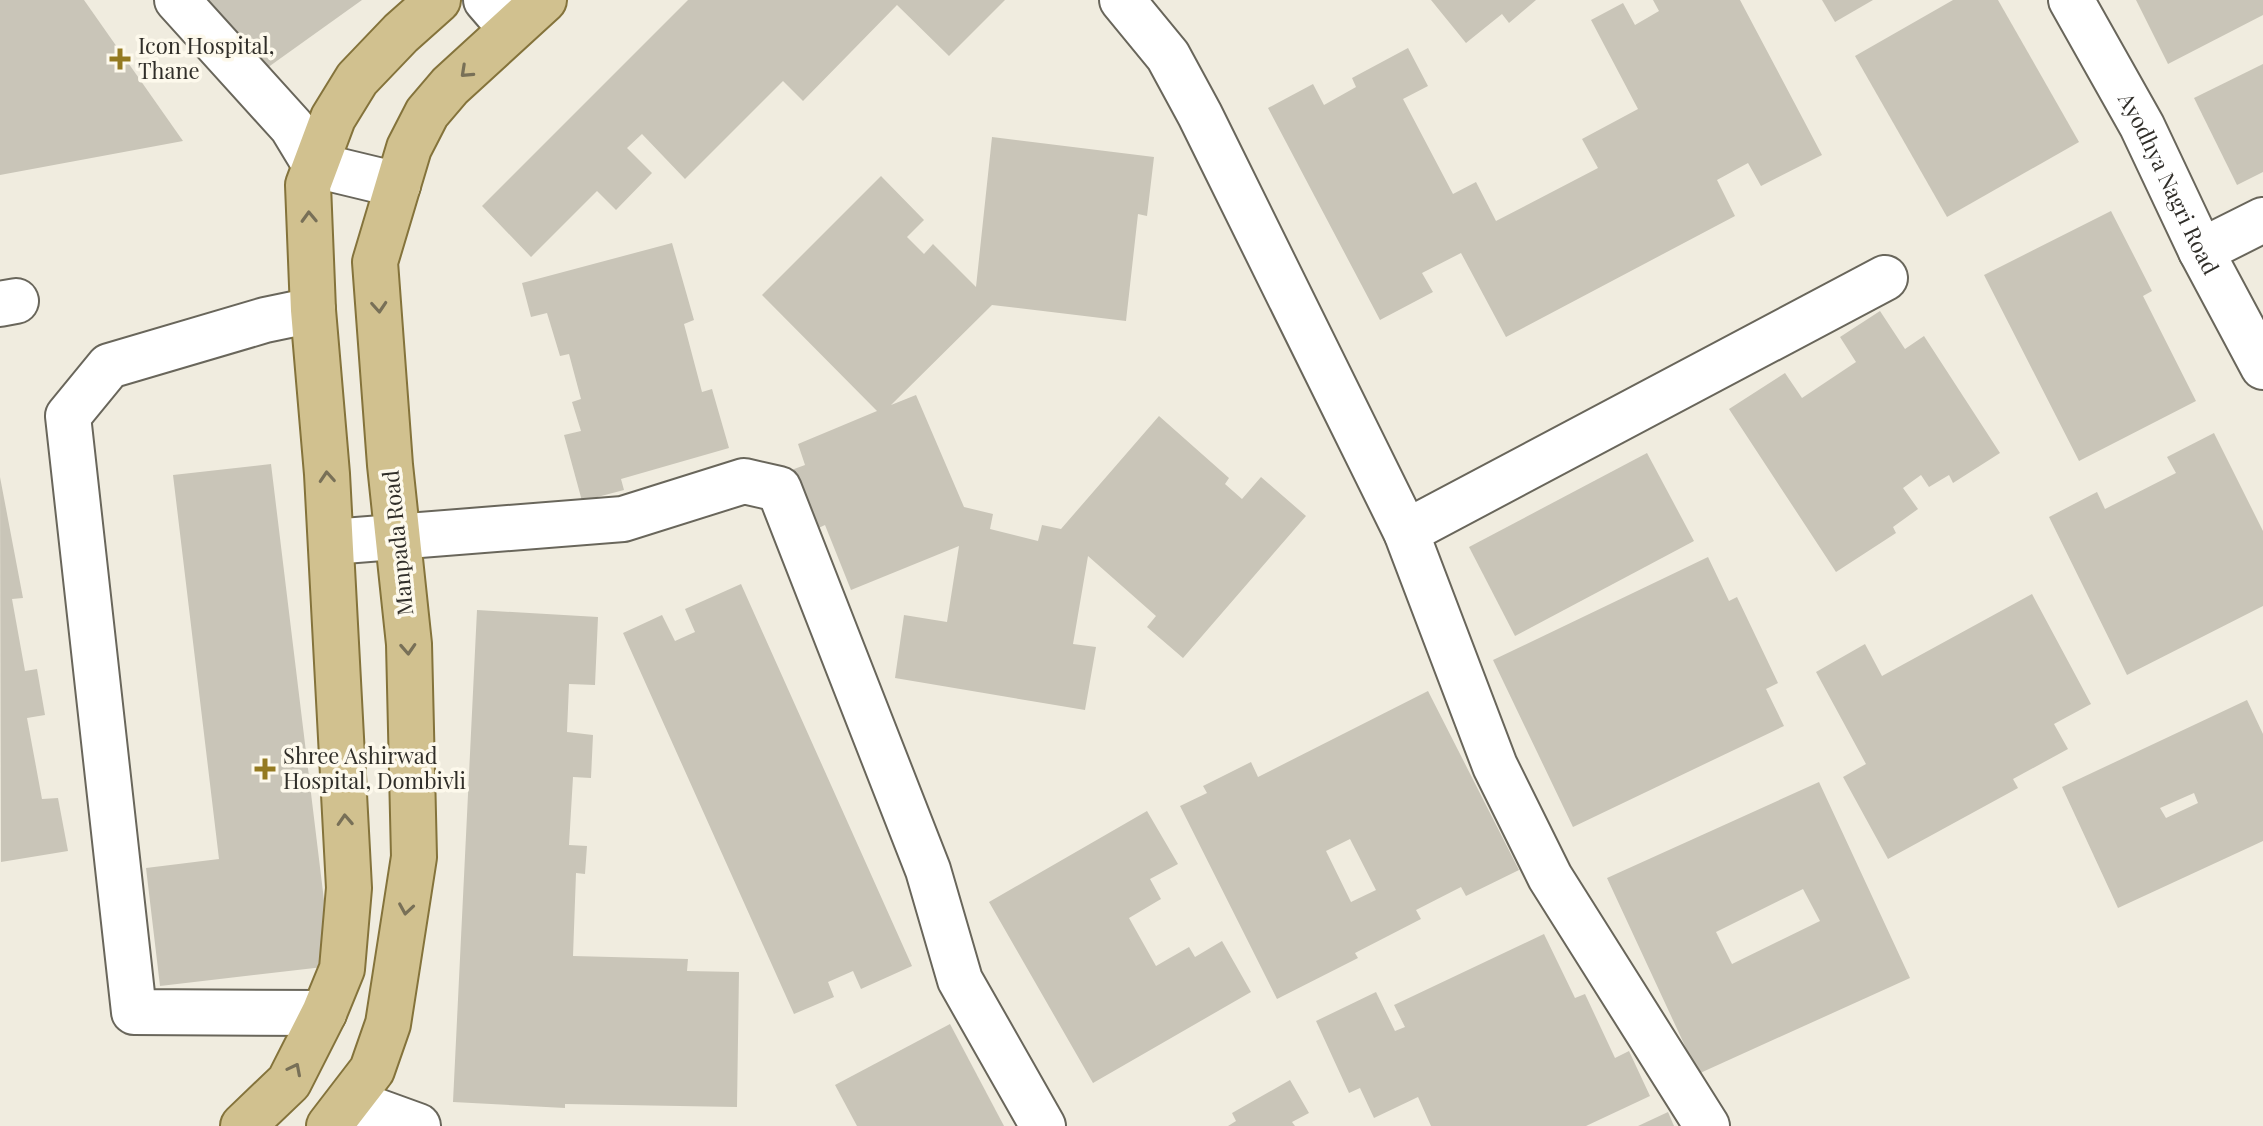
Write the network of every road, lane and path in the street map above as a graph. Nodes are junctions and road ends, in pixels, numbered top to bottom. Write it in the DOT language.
graph roads {
  1 [pos="177,0"];
  2 [pos="438,0"];
  3 [pos="544,0"];
  4 [pos="1122,0"];
  5 [pos="2071,0"];
  6 [pos="498,15"];
  7 [pos="315,165"];
  8 [pos="398,185"];
  9 [pos="2263,220"];
  10 [pos="2201,251"];
  11 [pos="1885,278"];
  12 [pos="313,310"];
  13 [pos="2263,367"];
  14 [pos="1406,532"];
  15 [pos="399,537"];
  16 [pos="331,542"];
  17 [pos="324,1013"];
  18 [pos="388,1024"];
  19 [pos="339,1113"];
  20 [pos="243,1126"];
  21 [pos="418,1126"];
  22 [pos="1043,1126"];
  23 [pos="1707,1126"];
  1 -- 7 [label="street"];
  2 -- 7 [label="main road"];
  3 -- 6 [label="main road, Manpada Road"];
  4 -- 14 [label="street"];
  5 -- 10 [label="street, Ayodhya Nagri Road"];
  6 -- 8 [label="main road, Manpada Road, one-way"];
  7 -- 8 [label="street"];
  12 -- 7 [label="main road, one-way"];
  8 -- 15 [label="main road, Manpada Road, one-way"];
  9 -- 10 [label="street"];
  10 -- 13 [label="street, Ayodhya Nagri Road"];
  11 -- 14 [label="street"];
  16 -- 12 [label="main road, one-way"];
  12 -- 17 [label="street"];
  14 -- 23 [label="street"];
  15 -- 16 [label="street"];
  15 -- 18 [label="main road, Manpada Road, one-way"];
  15 -- 22 [label="street"];
  17 -- 16 [label="main road, one-way"];
  17 -- 18 [label="main road"];
  20 -- 17 [label="main road, one-way"];
  18 -- 19 [label="main road, Manpada Road"];
  19 -- 21 [label="street"];
}
